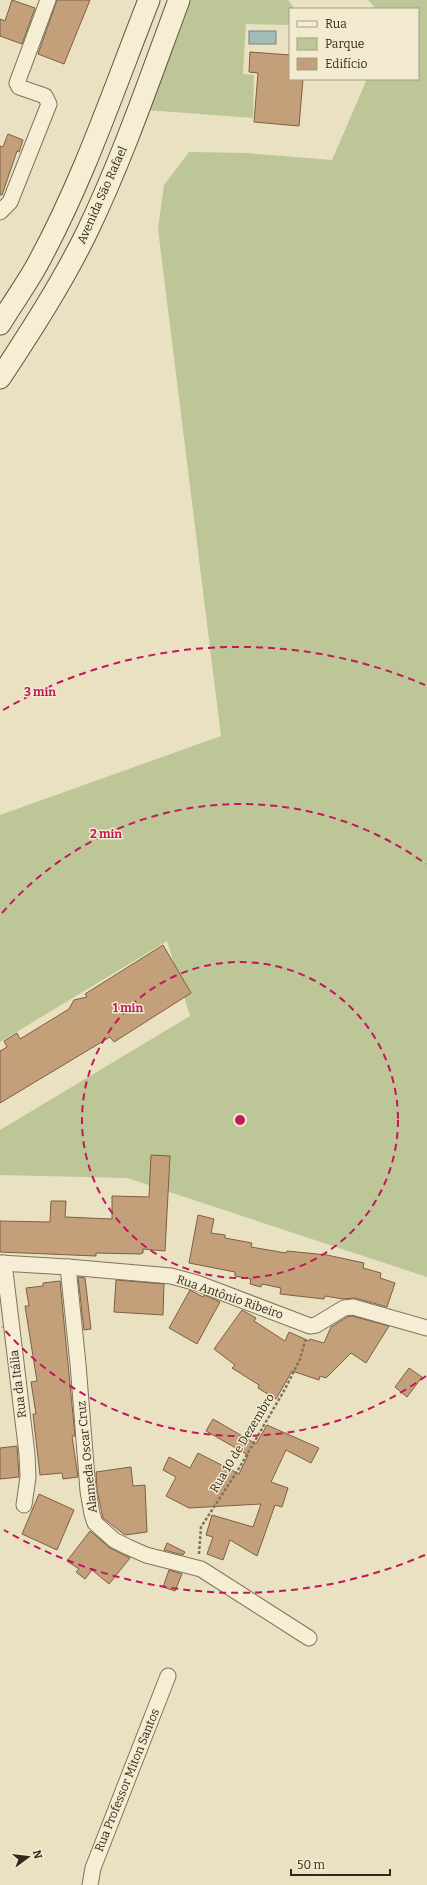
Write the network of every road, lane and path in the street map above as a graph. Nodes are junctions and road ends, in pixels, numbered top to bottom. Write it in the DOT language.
graph roads {
  1 [pos="48,0"];
  2 [pos="149,0"];
  3 [pos="179,0"];
  4 [pos="0,212"];
  5 [pos="0,324"];
  6 [pos="0,378"];
  7 [pos="2,1263"];
  8 [pos="68,1267"];
  9 [pos="310,1326"];
  10 [pos="427,1328"];
  11 [pos="24,1506"];
  12 [pos="201,1569"];
  13 [pos="309,1638"];
  14 [pos="168,1676"];
  15 [pos="90,1885"];
  1 -- 4 [label="street"];
  2 -- 5 [label="main road"];
  3 -- 6 [label="main road, Avenida São Rafael"];
  7 -- 8 [label="street, Rua Antônio Ribeiro"];
  7 -- 11 [label="street, Rua da Itália"];
  8 -- 9 [label="street, Rua Antônio Ribeiro"];
  8 -- 12 [label="street, Alameda Oscar Cruz"];
  9 -- 10 [label="street"];
  9 -- 12 [label="path, Rua 10 de Dezembro"];
  12 -- 13 [label="street, Alameda Oscar Cruz"];
  14 -- 15 [label="street, Rua Professor Miton Santos"];
}
